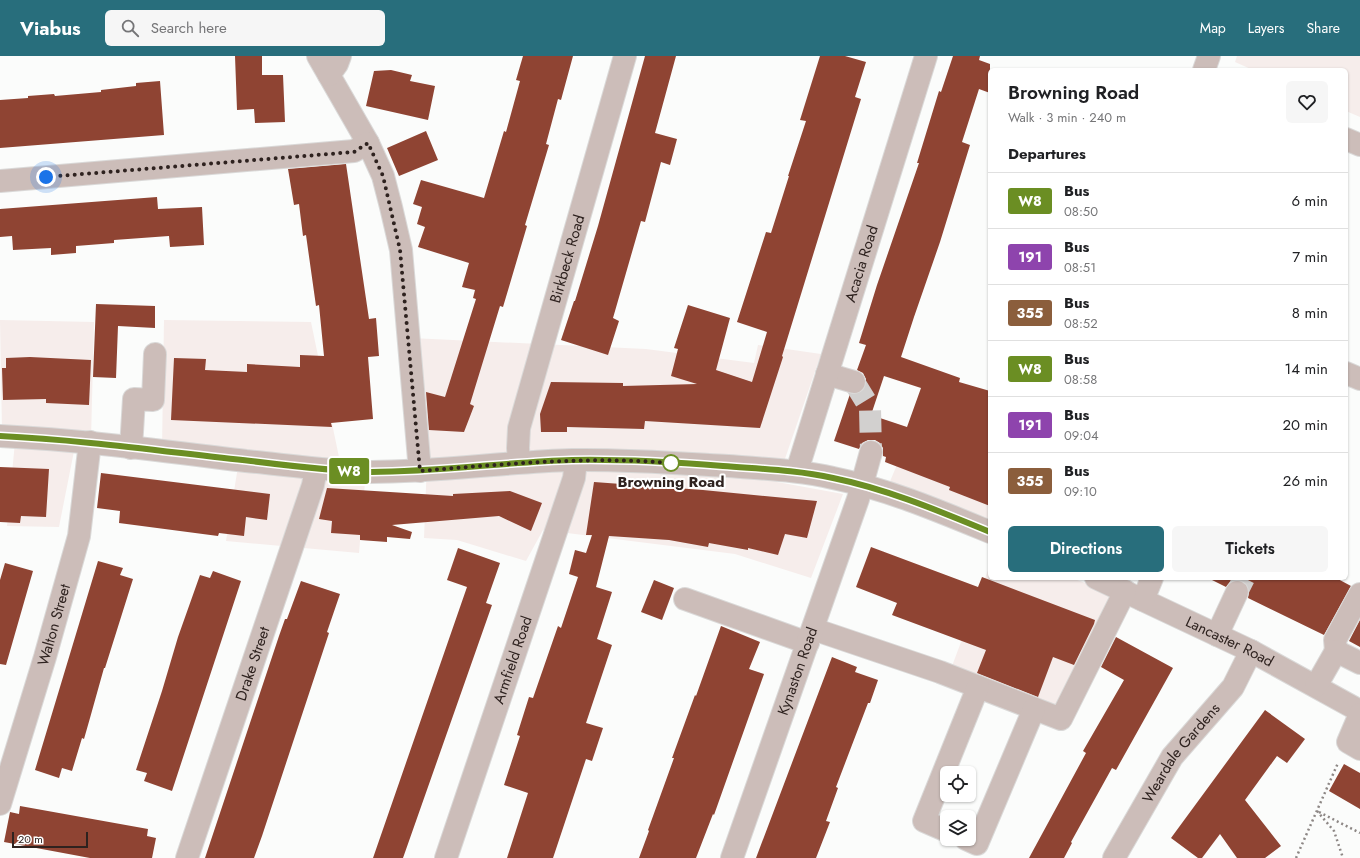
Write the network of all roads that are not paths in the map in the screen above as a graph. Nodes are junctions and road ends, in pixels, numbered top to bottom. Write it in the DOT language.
graph roads {
  1 [pos="318,56"];
  2 [pos="340,56"];
  3 [pos="625,56"];
  4 [pos="926,56"];
  5 [pos="1209,56"];
  6 [pos="1205,68"];
  7 [pos="329,75"];
  8 [pos="1348,140"];
  9 [pos="368,143"];
  10 [pos="1360,145"];
  11 [pos="0,181"];
  12 [pos="155,354"];
  13 [pos="828,374"];
  14 [pos="1348,374"];
  15 [pos="1360,379"];
  16 [pos="854,382"];
  17 [pos="0,436"];
  18 [pos="90,442"];
  19 [pos="131,448"];
  20 [pos="870,452"];
  21 [pos="576,460"];
  22 [pos="519,462"];
  23 [pos="316,469"];
  24 [pos="420,471"];
  25 [pos="797,471"];
  26 [pos="862,484"];
  27 [pos="988,531"];
  28 [pos="1100,580"];
  29 [pos="1150,580"];
  30 [pos="1238,592"];
  31 [pos="1360,594"];
  32 [pos="1134,595"];
  33 [pos="685,599"];
  34 [pos="1217,635"];
  35 [pos="810,636"];
  36 [pos="1336,651"];
  37 [pos="1251,652"];
  38 [pos="1360,663"];
  39 [pos="1316,686"];
  40 [pos="978,687"];
  41 [pos="1034,709"];
  42 [pos="1360,712"];
  43 [pos="1354,745"];
  44 [pos="0,804"];
  45 [pos="940,828"];
  46 [pos="976,844"];
  47 [pos="187,858"];
  48 [pos="446,858"];
  49 [pos="732,858"];
  50 [pos="1114,858"];
  1 -- 7 [label="street"];
  2 -- 7 [label="street"];
  3 -- 22 [label="street, Birkbeck Road"];
  4 -- 13 [label="street, Acacia Road"];
  5 -- 6 [label="street"];
  7 -- 9 [label="street"];
  8 -- 10 [label="street"];
  9 -- 11 [label="street"];
  9 -- 24 [label="street"];
  12 -- 19 [label="street"];
  13 -- 16 [label="street"];
  13 -- 25 [label="street, Acacia Road"];
  14 -- 15 [label="street"];
  17 -- 18 [label="street"];
  18 -- 19 [label="street"];
  18 -- 44 [label="street, Walton Street"];
  19 -- 23 [label="street"];
  20 -- 26 [label="street, Kynaston Road"];
  21 -- 22 [label="street"];
  21 -- 25 [label="street"];
  21 -- 48 [label="street, Armfield Road"];
  22 -- 24 [label="street"];
  23 -- 24 [label="street"];
  23 -- 47 [label="street, Drake Street"];
  25 -- 26 [label="street"];
  26 -- 27 [label="street"];
  26 -- 35 [label="street, Kynaston Road"];
  28 -- 32 [label="street, Lancaster Road"];
  29 -- 32 [label="street"];
  30 -- 34 [label="street"];
  31 -- 36 [label="street"];
  32 -- 34 [label="street, Lancaster Road"];
  32 -- 41 [label="street"];
  33 -- 35 [label="street"];
  34 -- 37 [label="street, Lancaster Road"];
  35 -- 40 [label="street"];
  35 -- 49 [label="street, Kynaston Road"];
  36 -- 38 [label="street"];
  36 -- 39 [label="street"];
  37 -- 39 [label="street, Lancaster Road"];
  37 -- 50 [label="street, Weardale Gardens"];
  39 -- 42 [label="street, Lancaster Road"];
  40 -- 41 [label="street"];
  40 -- 45 [label="street"];
  41 -- 46 [label="street"];
  42 -- 43 [label="street"];
}
